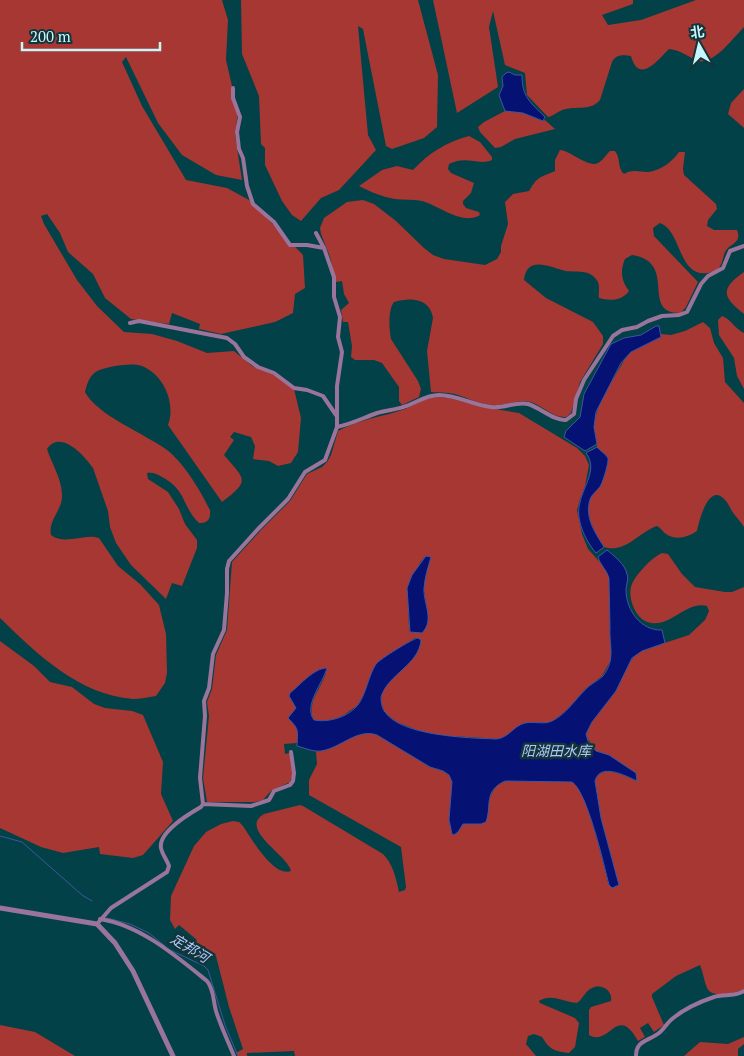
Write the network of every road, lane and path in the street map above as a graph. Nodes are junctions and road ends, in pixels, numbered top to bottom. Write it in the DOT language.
graph roads {
  1 [pos="233,88"];
  2 [pos="316,233"];
  3 [pos="744,246"];
  4 [pos="324,248"];
  5 [pos="130,323"];
  6 [pos="337,418"];
  7 [pos="337,427"];
  8 [pos="291,752"];
  9 [pos="203,804"];
  10 [pos="0,908"];
  11 [pos="98,922"];
  12 [pos="744,991"];
  13 [pos="174,1056"];
  14 [pos="234,1056"];
  15 [pos="636,1056"];
  1 -- 4 [label="street"];
  2 -- 4 [label="street"];
  3 -- 7 [label="street"];
  4 -- 6 [label="street"];
  5 -- 6 [label="street"];
  6 -- 7 [label="street"];
  7 -- 9 [label="street"];
  8 -- 9 [label="street"];
  9 -- 11 [label="street"];
  10 -- 11 [label="street"];
  11 -- 13 [label="street"];
  11 -- 14 [label="street"];
  12 -- 15 [label="street"];
}
